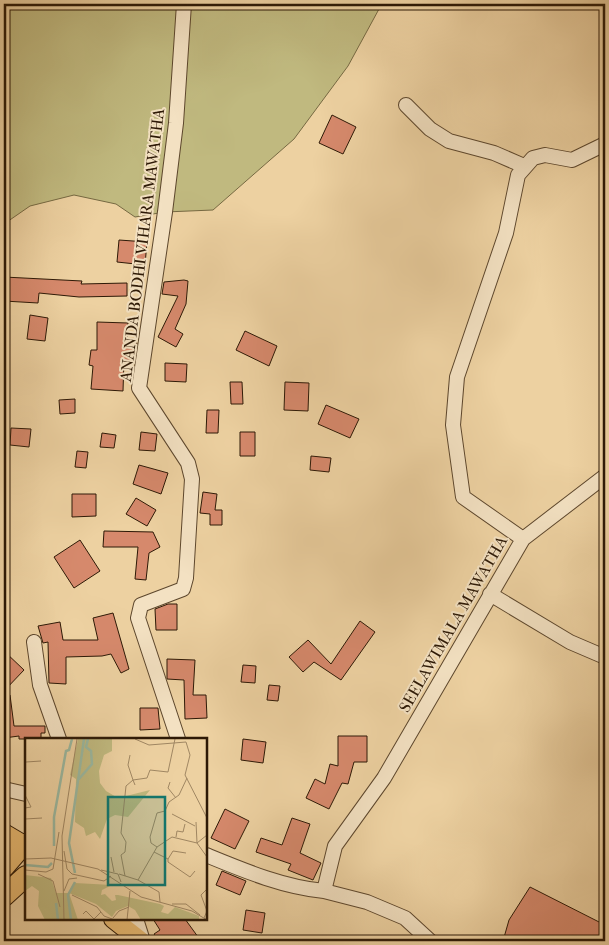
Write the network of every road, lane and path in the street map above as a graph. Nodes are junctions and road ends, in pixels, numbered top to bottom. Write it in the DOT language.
graph roads {
  1 [pos="184,4"];
  2 [pos="406,105"];
  3 [pos="605,144"];
  4 [pos="528,162"];
  5 [pos="605,476"];
  6 [pos="523,539"];
  7 [pos="490,594"];
  8 [pos="34,642"];
  9 [pos="605,657"];
  10 [pos="59,738"];
  11 [pos="178,738"];
  12 [pos="4,789"];
  13 [pos="25,794"];
  14 [pos="4,833"];
  15 [pos="25,845"];
  16 [pos="208,856"];
  17 [pos="4,867"];
  18 [pos="25,877"];
  19 [pos="324,891"];
  20 [pos="4,896"];
  21 [pos="114,920"];
  22 [pos="136,920"];
  23 [pos="142,941"];
  24 [pos="430,941"];
  1 -- 11 [label="street, ANANDA BODHI VIHARA MAWATHA"];
  2 -- 4 [label="street"];
  3 -- 4 [label="street"];
  4 -- 6 [label="street, SEELAWIMALA MAWATHA"];
  5 -- 6 [label="street"];
  6 -- 7 [label="street, SEELAWIMALA MAWATHA"];
  7 -- 9 [label="street"];
  7 -- 19 [label="street, SEELAWIMALA MAWATHA"];
  8 -- 10 [label="street"];
  12 -- 13 [label="street"];
  14 -- 15 [label="main road"];
  15 -- 17 [label="highway"];
  16 -- 19 [label="street"];
  18 -- 20 [label="highway"];
  19 -- 24 [label="street"];
  21 -- 23 [label="main road"];
  22 -- 23 [label="street"];
}
